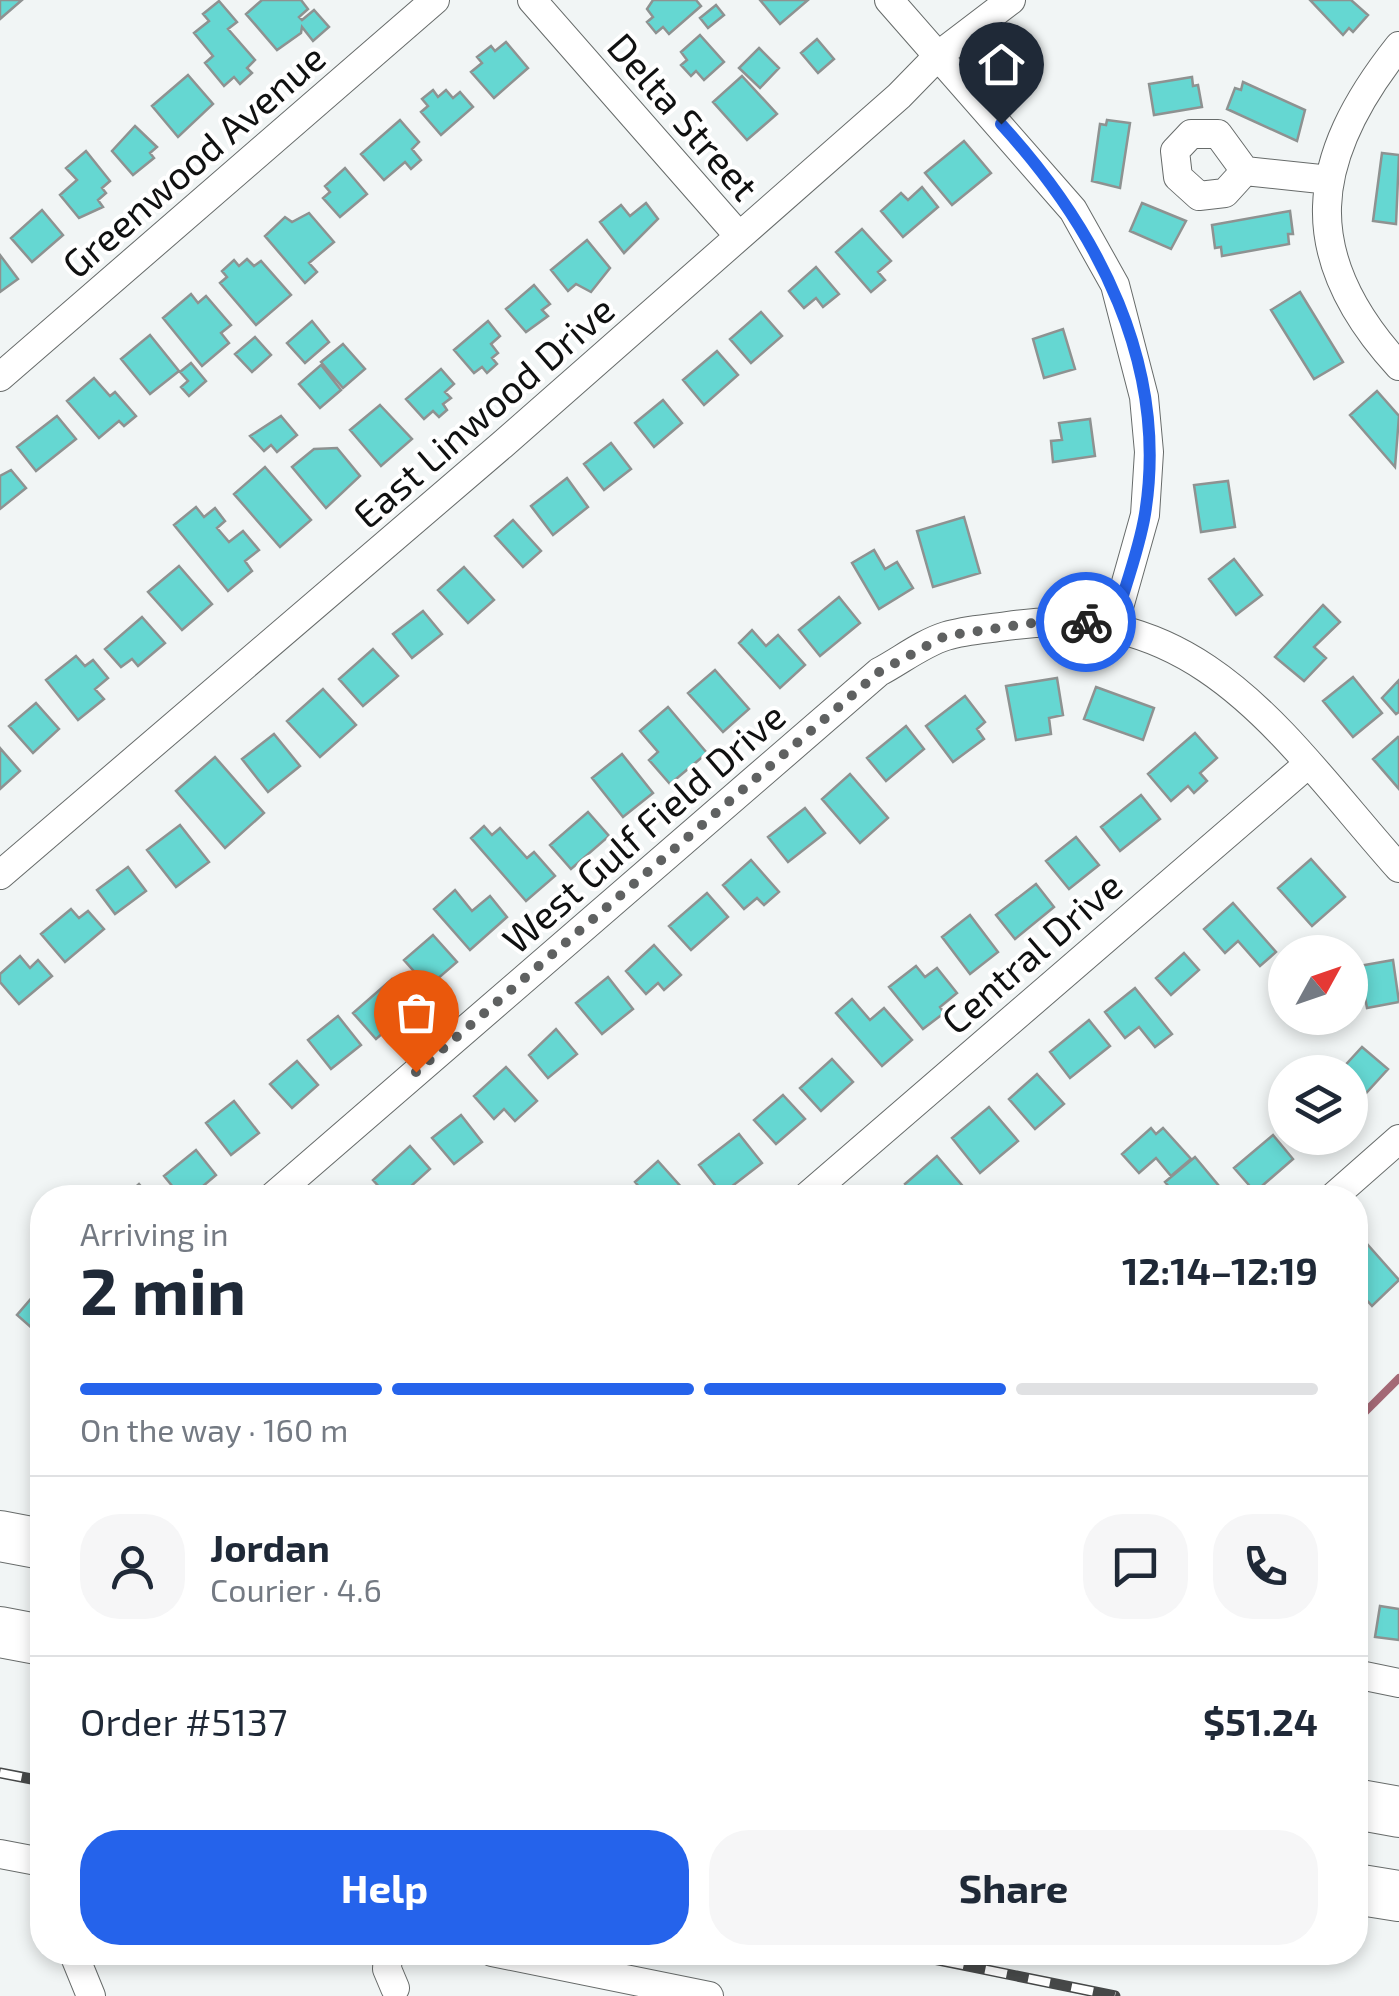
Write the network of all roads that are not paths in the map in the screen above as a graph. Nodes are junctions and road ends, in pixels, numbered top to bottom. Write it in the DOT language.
graph roads {
  1 [pos="435,0"];
  2 [pos="532,0"];
  3 [pos="889,0"];
  4 [pos="1011,0"];
  5 [pos="1399,46"];
  6 [pos="940,55"];
  7 [pos="1245,171"];
  8 [pos="1330,180"];
  9 [pos="739,236"];
  10 [pos="1399,366"];
  11 [pos="0,376"];
  12 [pos="1114,625"];
  13 [pos="1307,765"];
  14 [pos="1399,868"];
  15 [pos="0,874"];
  16 [pos="1399,1140"];
  17 [pos="286,1185"];
  18 [pos="820,1185"];
  19 [pos="1347,1185"];
  20 [pos="0,1536"];
  21 [pos="30,1542"];
  22 [pos="0,1632"];
  23 [pos="30,1638"];
  24 [pos="1368,1677"];
  25 [pos="1399,1683"];
  26 [pos="1368,1806"];
  27 [pos="1399,1812"];
  28 [pos="0,1854"];
  29 [pos="30,1860"];
  30 [pos="1368,1890"];
  31 [pos="1399,1896"];
  32 [pos="78,1965"];
  33 [pos="387,1965"];
  34 [pos="556,1965"];
  35 [pos="395,1988"];
  36 [pos="90,1996"];
  37 [pos="710,1996"];
  1 -- 11 [label="street, Greenwood Avenue"];
  2 -- 9 [label="street, Delta Street"];
  3 -- 6 [label="street"];
  4 -- 6 [label="street, East Linwood Drive"];
  5 -- 8 [label="street"];
  6 -- 9 [label="street, East Linwood Drive"];
  6 -- 12 [label="street"];
  7 -- 8 [label="street"];
  8 -- 10 [label="street"];
  9 -- 15 [label="street, East Linwood Drive"];
  12 -- 13 [label="street"];
  12 -- 17 [label="street, West Gulf Field Drive"];
  13 -- 14 [label="street"];
  13 -- 18 [label="street, Central Drive"];
  16 -- 19 [label="street"];
  20 -- 21 [label="highway"];
  22 -- 23 [label="highway"];
  24 -- 25 [label="street"];
  26 -- 27 [label="highway"];
  28 -- 29 [label="street"];
  30 -- 31 [label="highway"];
  32 -- 36 [label="street"];
  33 -- 35 [label="street"];
  34 -- 37 [label="street"];
}
